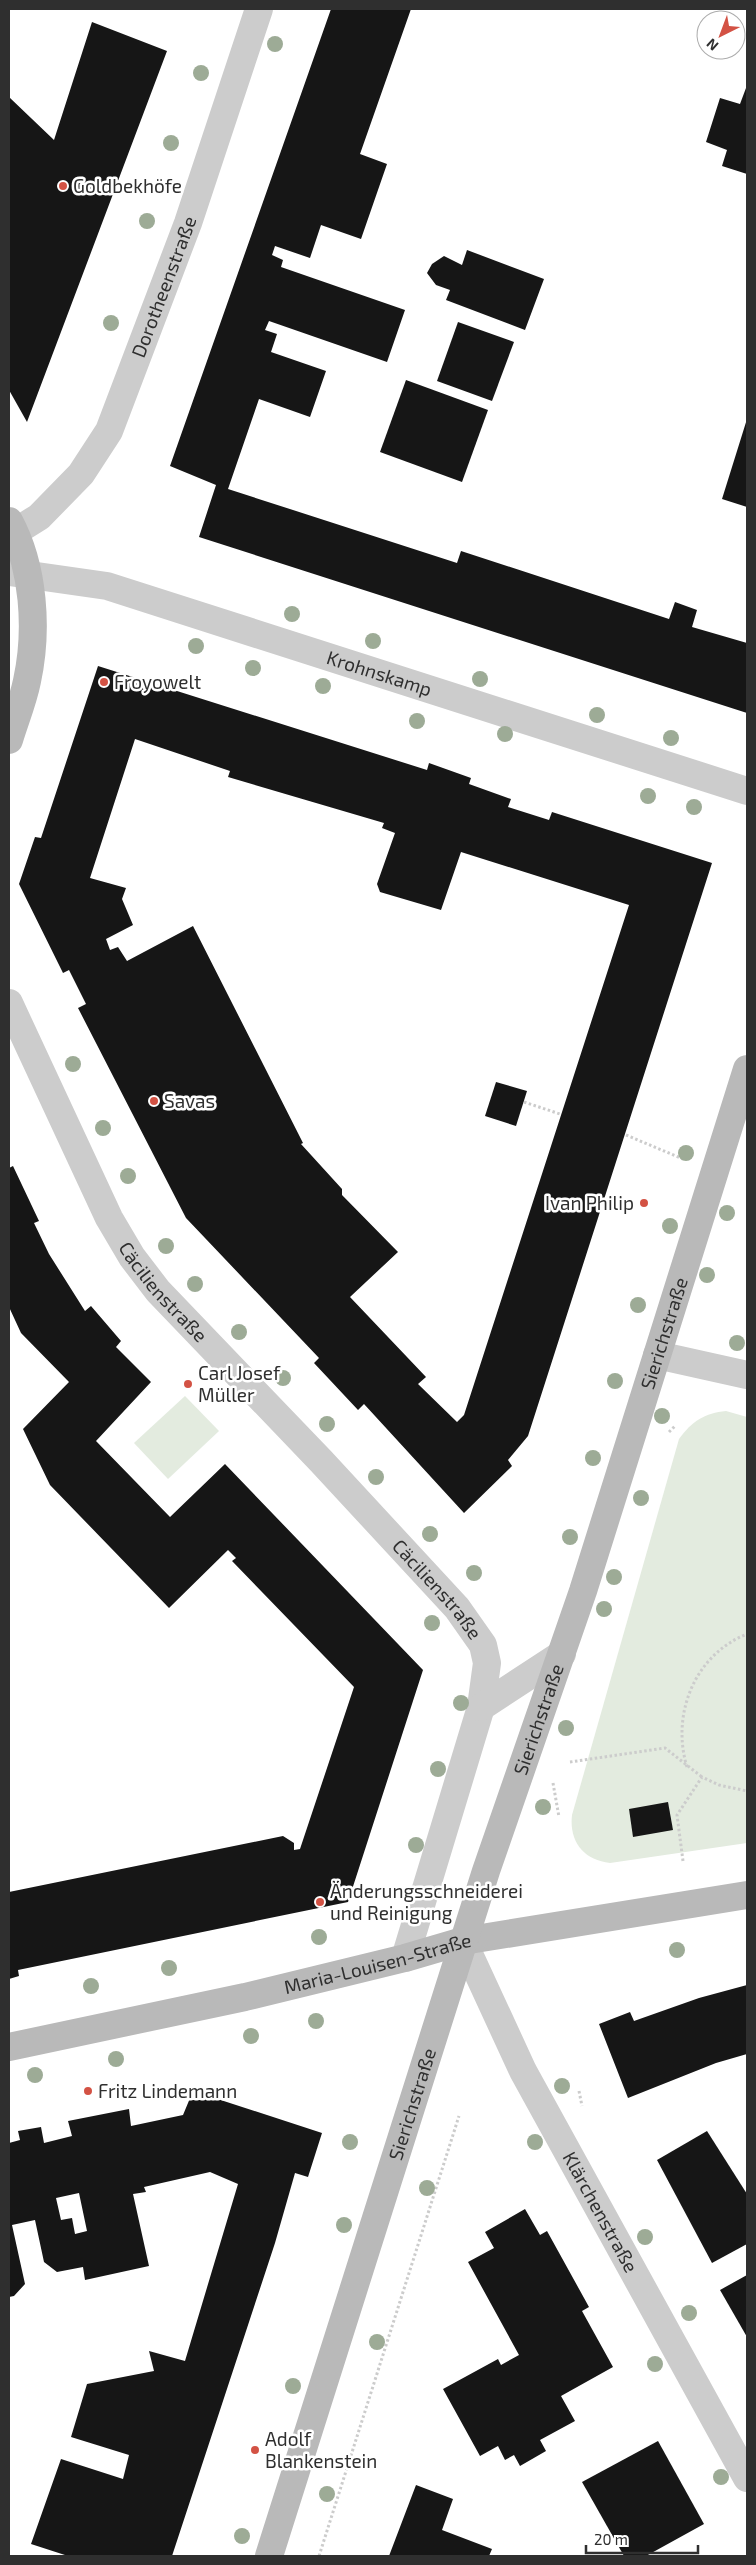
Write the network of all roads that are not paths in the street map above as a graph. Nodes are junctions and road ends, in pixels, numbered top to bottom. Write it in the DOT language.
graph roads {
  1 [pos="259,9"];
  2 [pos="12,527"];
  3 [pos="19,574"];
  4 [pos="9,740"];
  5 [pos="747,791"];
  6 [pos="9,1003"];
  7 [pos="747,1069"];
  8 [pos="657,1355"];
  9 [pos="747,1375"];
  10 [pos="562,1654"];
  11 [pos="481,1707"];
  12 [pos="747,1895"];
  13 [pos="463,1941"];
  14 [pos="405,1958"];
  15 [pos="9,2047"];
  16 [pos="747,2478"];
  17 [pos="269,2556"];
  1 -- 2 [label="street, Dorotheenstraße"];
  2 -- 3 [label="main road"];
  3 -- 4 [label="main road"];
  3 -- 5 [label="street, Krohnskamp"];
  6 -- 11 [label="street, Cäcilienstraße"];
  7 -- 8 [label="main road, Sierichstraße"];
  8 -- 9 [label="street"];
  8 -- 10 [label="main road, Sierichstraße"];
  10 -- 11 [label="street, Sierichstraße"];
  10 -- 13 [label="main road, Sierichstraße"];
  11 -- 14 [label="street"];
  12 -- 13 [label="main road, Maria-Louisen-Straße"];
  13 -- 14 [label="main road, Maria-Louisen-Straße"];
  13 -- 16 [label="street, Klärchenstraße"];
  13 -- 17 [label="main road, Sierichstraße"];
  14 -- 15 [label="main road, Maria-Louisen-Straße"];
}
